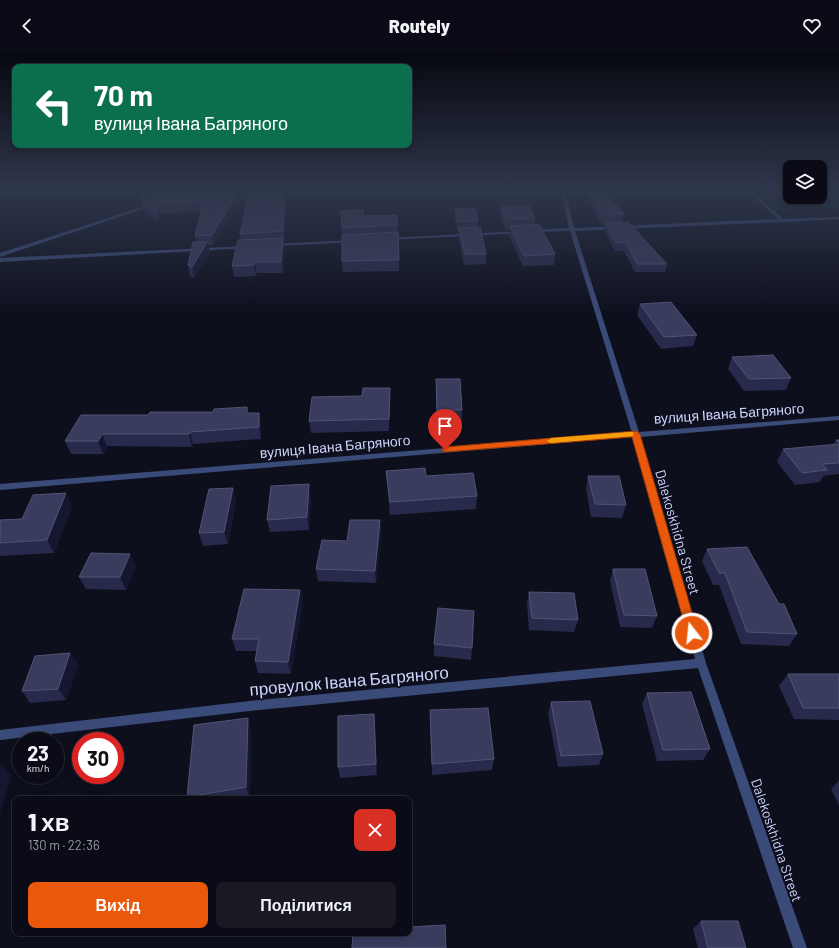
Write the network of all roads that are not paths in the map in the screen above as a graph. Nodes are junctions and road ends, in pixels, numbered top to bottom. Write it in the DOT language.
graph roads {
  1 [pos="74,231"];
  2 [pos="541,231"];
  3 [pos="573,231"];
  4 [pos="381,240"];
  5 [pos="357,241"];
  6 [pos="254,246"];
  7 [pos="270,246"];
  8 [pos="0,255"];
  9 [pos="0,260"];
  10 [pos="839,418"];
  11 [pos="636,434"];
  12 [pos="0,487"];
  13 [pos="701,663"];
  14 [pos="0,735"];
  15 [pos="800,948"];
  1 -- 8 [label="street"];
  2 -- 4 [label="street"];
  3 -- 11 [label="street, Dalekoskhidna Street"];
  5 -- 7 [label="street"];
  6 -- 9 [label="street"];
  10 -- 11 [label="street, вулиця Івана Багряного"];
  11 -- 12 [label="street, вулиця Івана Багряного"];
  11 -- 13 [label="street, Dalekoskhidna Street"];
  13 -- 14 [label="street, провулок Івана Багряного"];
  13 -- 15 [label="street, Dalekoskhidna Street"];
}
